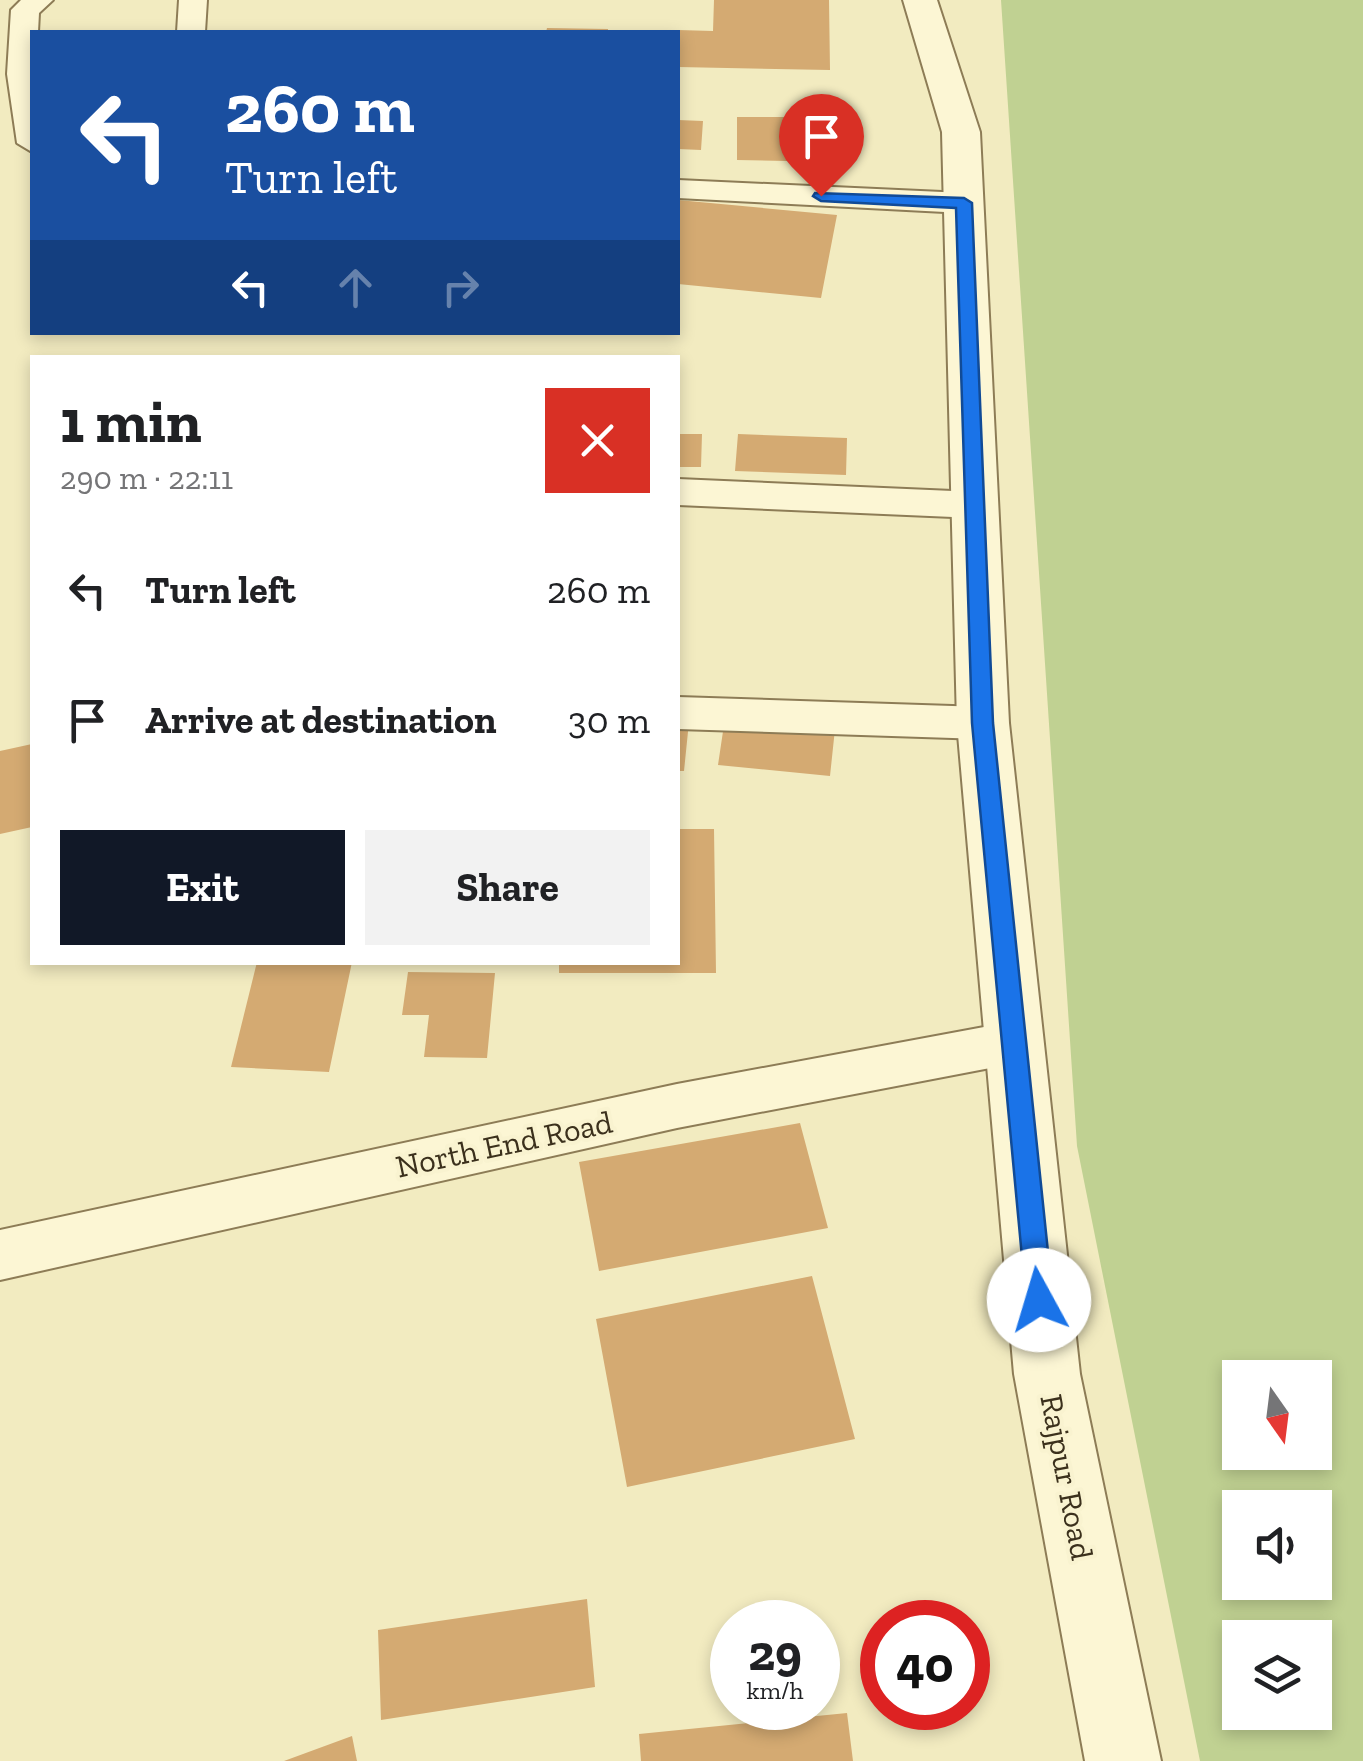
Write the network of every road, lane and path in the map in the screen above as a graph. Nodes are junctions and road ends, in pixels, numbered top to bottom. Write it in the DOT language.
graph roads {
  1 [pos="39,0"];
  2 [pos="193,0"];
  3 [pos="920,0"];
  4 [pos="191,30"];
  5 [pos="30,130"];
  6 [pos="680,189"];
  7 [pos="964,203"];
  8 [pos="680,492"];
  9 [pos="976,505"];
  10 [pos="680,713"];
  11 [pos="983,723"];
  12 [pos="1011,1043"];
  13 [pos="0,1255"];
  14 [pos="1122,1761"];
  1 -- 5 [label="street"];
  2 -- 4 [label="street"];
  3 -- 7 [label="street, Rajpur Road"];
  6 -- 7 [label="street"];
  7 -- 9 [label="street, Rajpur Road"];
  8 -- 9 [label="street"];
  9 -- 11 [label="street, Rajpur Road"];
  10 -- 11 [label="street"];
  11 -- 12 [label="street, Rajpur Road"];
  12 -- 13 [label="street, North End Road"];
  12 -- 14 [label="street, Rajpur Road"];
}
